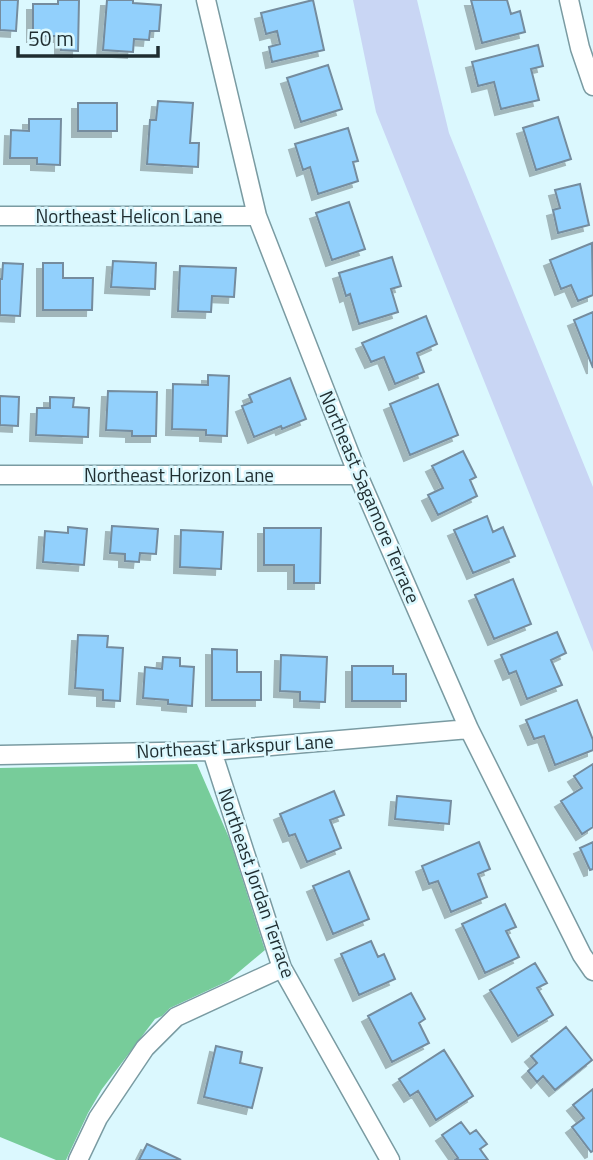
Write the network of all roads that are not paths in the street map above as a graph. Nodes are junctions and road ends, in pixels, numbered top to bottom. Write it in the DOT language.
graph roads {
  1 [pos="206,0"];
  2 [pos="569,0"];
  3 [pos="586,47"];
  4 [pos="593,86"];
  5 [pos="0,216"];
  6 [pos="257,216"];
  7 [pos="0,475"];
  8 [pos="358,475"];
  9 [pos="469,729"];
  10 [pos="212,751"];
  11 [pos="0,755"];
  12 [pos="282,968"];
  13 [pos="593,971"];
  14 [pos="78,1160"];
  15 [pos="390,1160"];
  1 -- 6 [label="street, Northeast Sagamore Terrace"];
  2 -- 3 [label="street"];
  3 -- 4 [label="street"];
  5 -- 6 [label="street, Northeast Helicon Lane"];
  6 -- 8 [label="street, Northeast Sagamore Terrace"];
  7 -- 8 [label="street, Northeast Horizon Lane"];
  8 -- 9 [label="street, Northeast Sagamore Terrace"];
  9 -- 10 [label="street, Northeast Larkspur Lane"];
  9 -- 13 [label="street, Northeast Sagamore Terrace"];
  10 -- 11 [label="street, Northeast Larkspur Lane"];
  10 -- 12 [label="street, Northeast Jordan Terrace"];
  12 -- 14 [label="street"];
  12 -- 15 [label="street, Northeast Jordan Terrace"];
}
